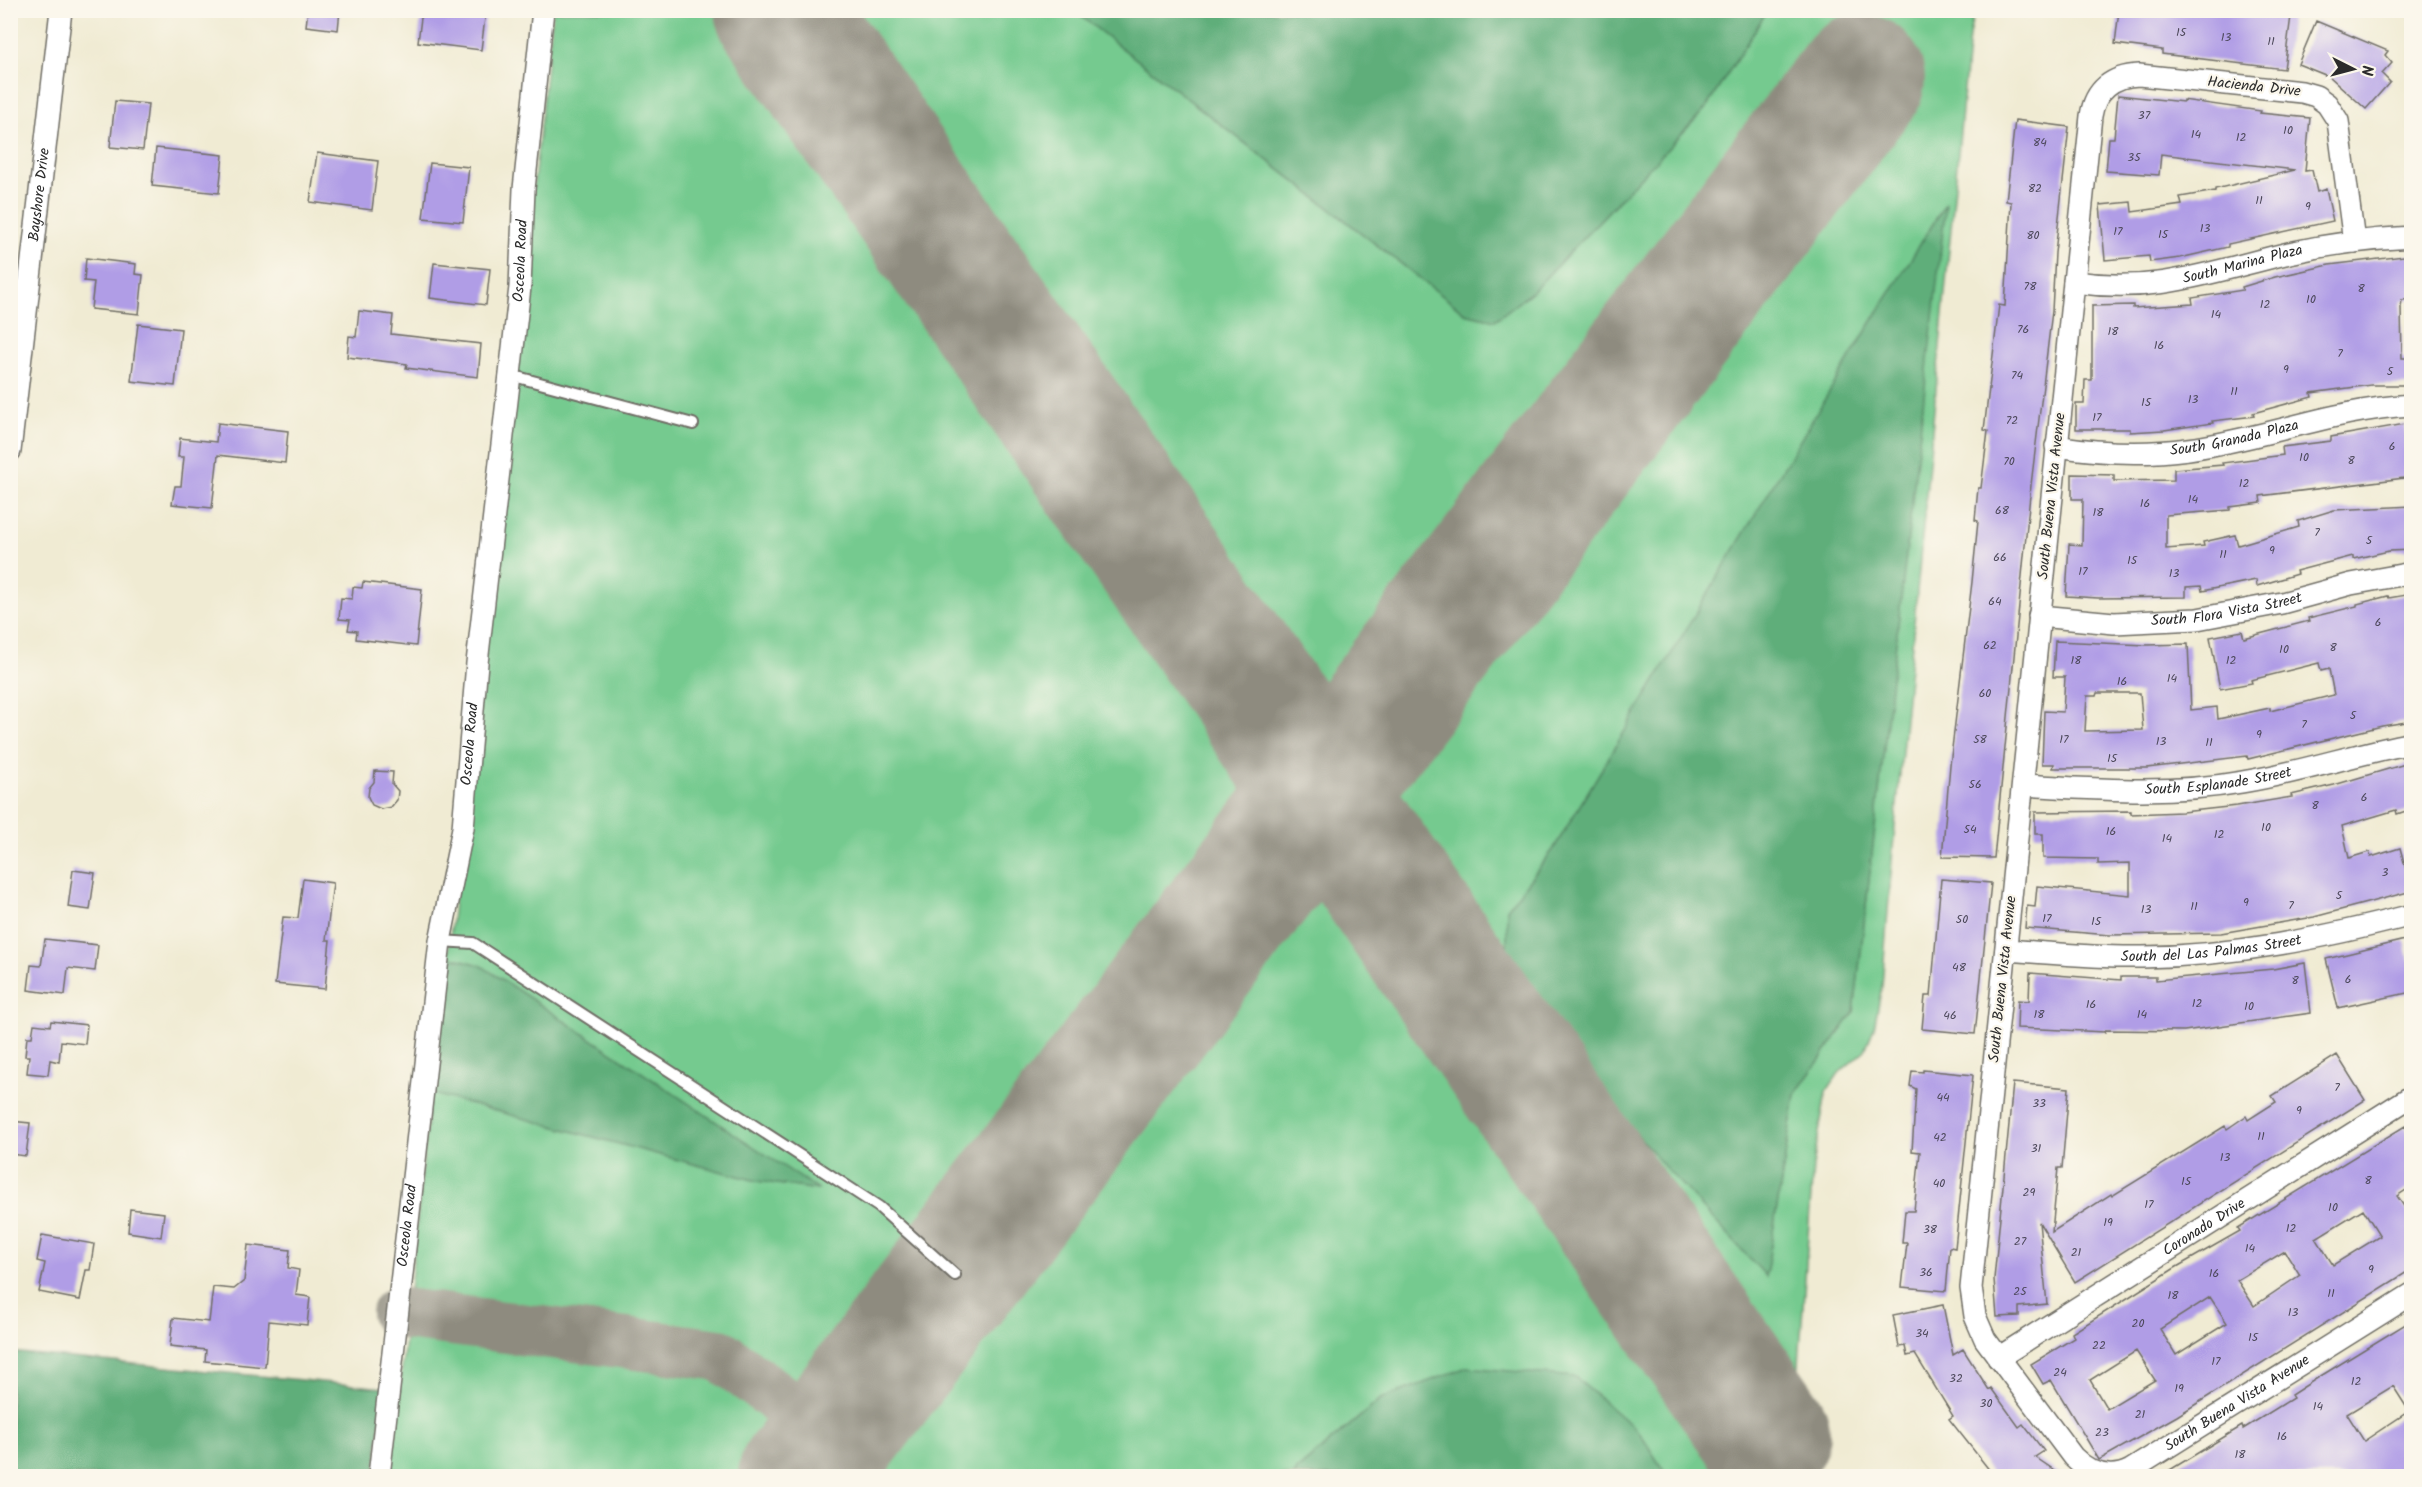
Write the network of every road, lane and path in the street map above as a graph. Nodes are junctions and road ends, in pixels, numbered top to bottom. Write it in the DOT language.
graph roads {
  1 [pos="61,10"];
  2 [pos="543,10"];
  3 [pos="2109,83"];
  4 [pos="2412,237"];
  5 [pos="2354,242"];
  6 [pos="2074,282"];
  7 [pos="510,375"];
  8 [pos="2412,405"];
  9 [pos="693,424"];
  10 [pos="2056,446"];
  11 [pos="10,451"];
  12 [pos="2412,573"];
  13 [pos="2040,616"];
  14 [pos="2412,743"];
  15 [pos="2023,785"];
  16 [pos="2412,915"];
  17 [pos="440,941"];
  18 [pos="2006,950"];
  19 [pos="2412,1096"];
  20 [pos="955,1275"];
  21 [pos="2412,1294"];
  22 [pos="1998,1358"];
  23 [pos="379,1476"];
  1 -- 11 [label="street, Bayshore Drive"];
  2 -- 7 [label="street, Osceola Road"];
  3 -- 5 [label="street, Hacienda Drive"];
  3 -- 6 [label="street, South Buena Vista Avenue"];
  4 -- 5 [label="street, South Marina Plaza"];
  5 -- 6 [label="street, South Marina Plaza"];
  6 -- 10 [label="street, South Buena Vista Avenue"];
  7 -- 9 [label="lane"];
  7 -- 17 [label="street, Osceola Road"];
  8 -- 10 [label="street, South Granada Plaza"];
  10 -- 13 [label="street, South Buena Vista Avenue"];
  12 -- 13 [label="street, South Flora Vista Street"];
  13 -- 15 [label="street, South Buena Vista Avenue"];
  14 -- 15 [label="street, South Esplanade Street"];
  15 -- 18 [label="street, South Buena Vista Avenue"];
  16 -- 18 [label="street, South del Las Palmas Street"];
  17 -- 20 [label="lane"];
  17 -- 23 [label="street, Osceola Road"];
  18 -- 22 [label="street, South Buena Vista Avenue"];
  19 -- 22 [label="street, Coronado Drive"];
  21 -- 22 [label="street, South Buena Vista Avenue"];
}
